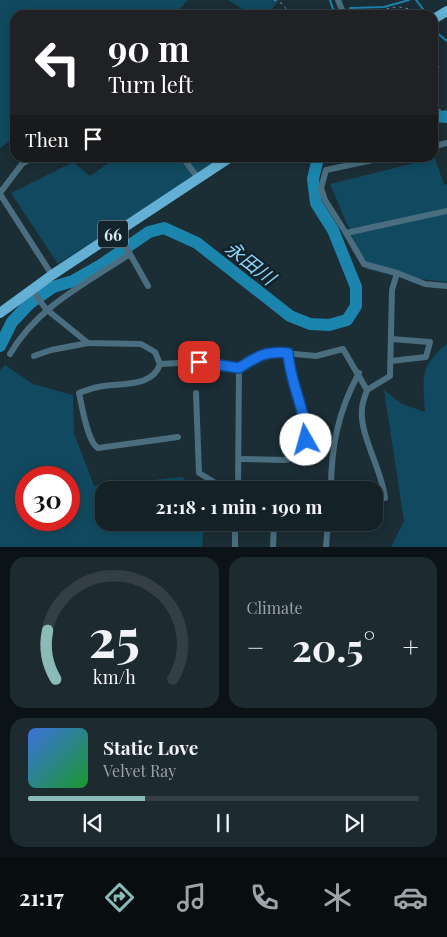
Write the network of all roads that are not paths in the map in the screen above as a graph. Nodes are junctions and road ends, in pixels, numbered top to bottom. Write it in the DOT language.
graph roads {
  1 [pos="25,162"];
  2 [pos="187,162"];
  3 [pos="223,162"];
  4 [pos="363,162"];
  5 [pos="198,178"];
  6 [pos="0,193"];
  7 [pos="447,211"];
  8 [pos="346,233"];
  9 [pos="117,235"];
  10 [pos="129,252"];
  11 [pos="397,273"];
  12 [pos="52,275"];
  13 [pos="148,286"];
  14 [pos="447,286"];
  15 [pos="33,291"];
  16 [pos="44,308"];
  17 [pos="0,313"];
  18 [pos="391,338"];
  19 [pos="88,343"];
  20 [pos="288,353"];
  21 [pos="10,354"];
  22 [pos="34,356"];
  23 [pos="391,361"];
  24 [pos="160,364"];
  25 [pos="239,368"];
  26 [pos="358,373"];
  27 [pos="367,390"];
  28 [pos="196,393"];
  29 [pos="178,437"];
  30 [pos="239,459"];
  31 [pos="212,481"];
  32 [pos="238,481"];
  33 [pos="332,481"];
  34 [pos="383,481"];
  35 [pos="383,481"];
  36 [pos="383,498"];
  37 [pos="235,531"];
  38 [pos="274,531"];
  39 [pos="327,531"];
  40 [pos="235,547"];
  41 [pos="273,547"];
  42 [pos="326,547"];
  1 -- 6 [label="street"];
  2 -- 5 [label="street"];
  3 -- 5 [label="main road, 66"];
  4 -- 8 [label="street"];
  5 -- 9 [label="main road, 66"];
  6 -- 12 [label="street"];
  7 -- 8 [label="street"];
  8 -- 11 [label="street"];
  9 -- 10 [label="street"];
  9 -- 12 [label="main road, 66"];
  10 -- 13 [label="street"];
  10 -- 16 [label="street"];
  11 -- 14 [label="street"];
  11 -- 18 [label="street"];
  12 -- 15 [label="main road, 66"];
  15 -- 16 [label="street"];
  15 -- 17 [label="main road, 66"];
  16 -- 19 [label="street"];
  16 -- 21 [label="street"];
  18 -- 23 [label="street"];
  18 -- 23 [label="street"];
  19 -- 22 [label="street"];
  19 -- 24 [label="street"];
  20 -- 25 [label="street"];
  20 -- 26 [label="street"];
  20 -- 30 [label="street"];
  23 -- 27 [label="street"];
  24 -- 25 [label="street"];
  24 -- 29 [label="street"];
  25 -- 30 [label="street"];
  26 -- 27 [label="street"];
  26 -- 33 [label="street"];
  27 -- 35 [label="street"];
  28 -- 31 [label="street"];
  30 -- 32 [label="street"];
  34 -- 36 [label="street"];
  37 -- 40 [label="street"];
  38 -- 41 [label="street"];
  39 -- 42 [label="street"];
}
